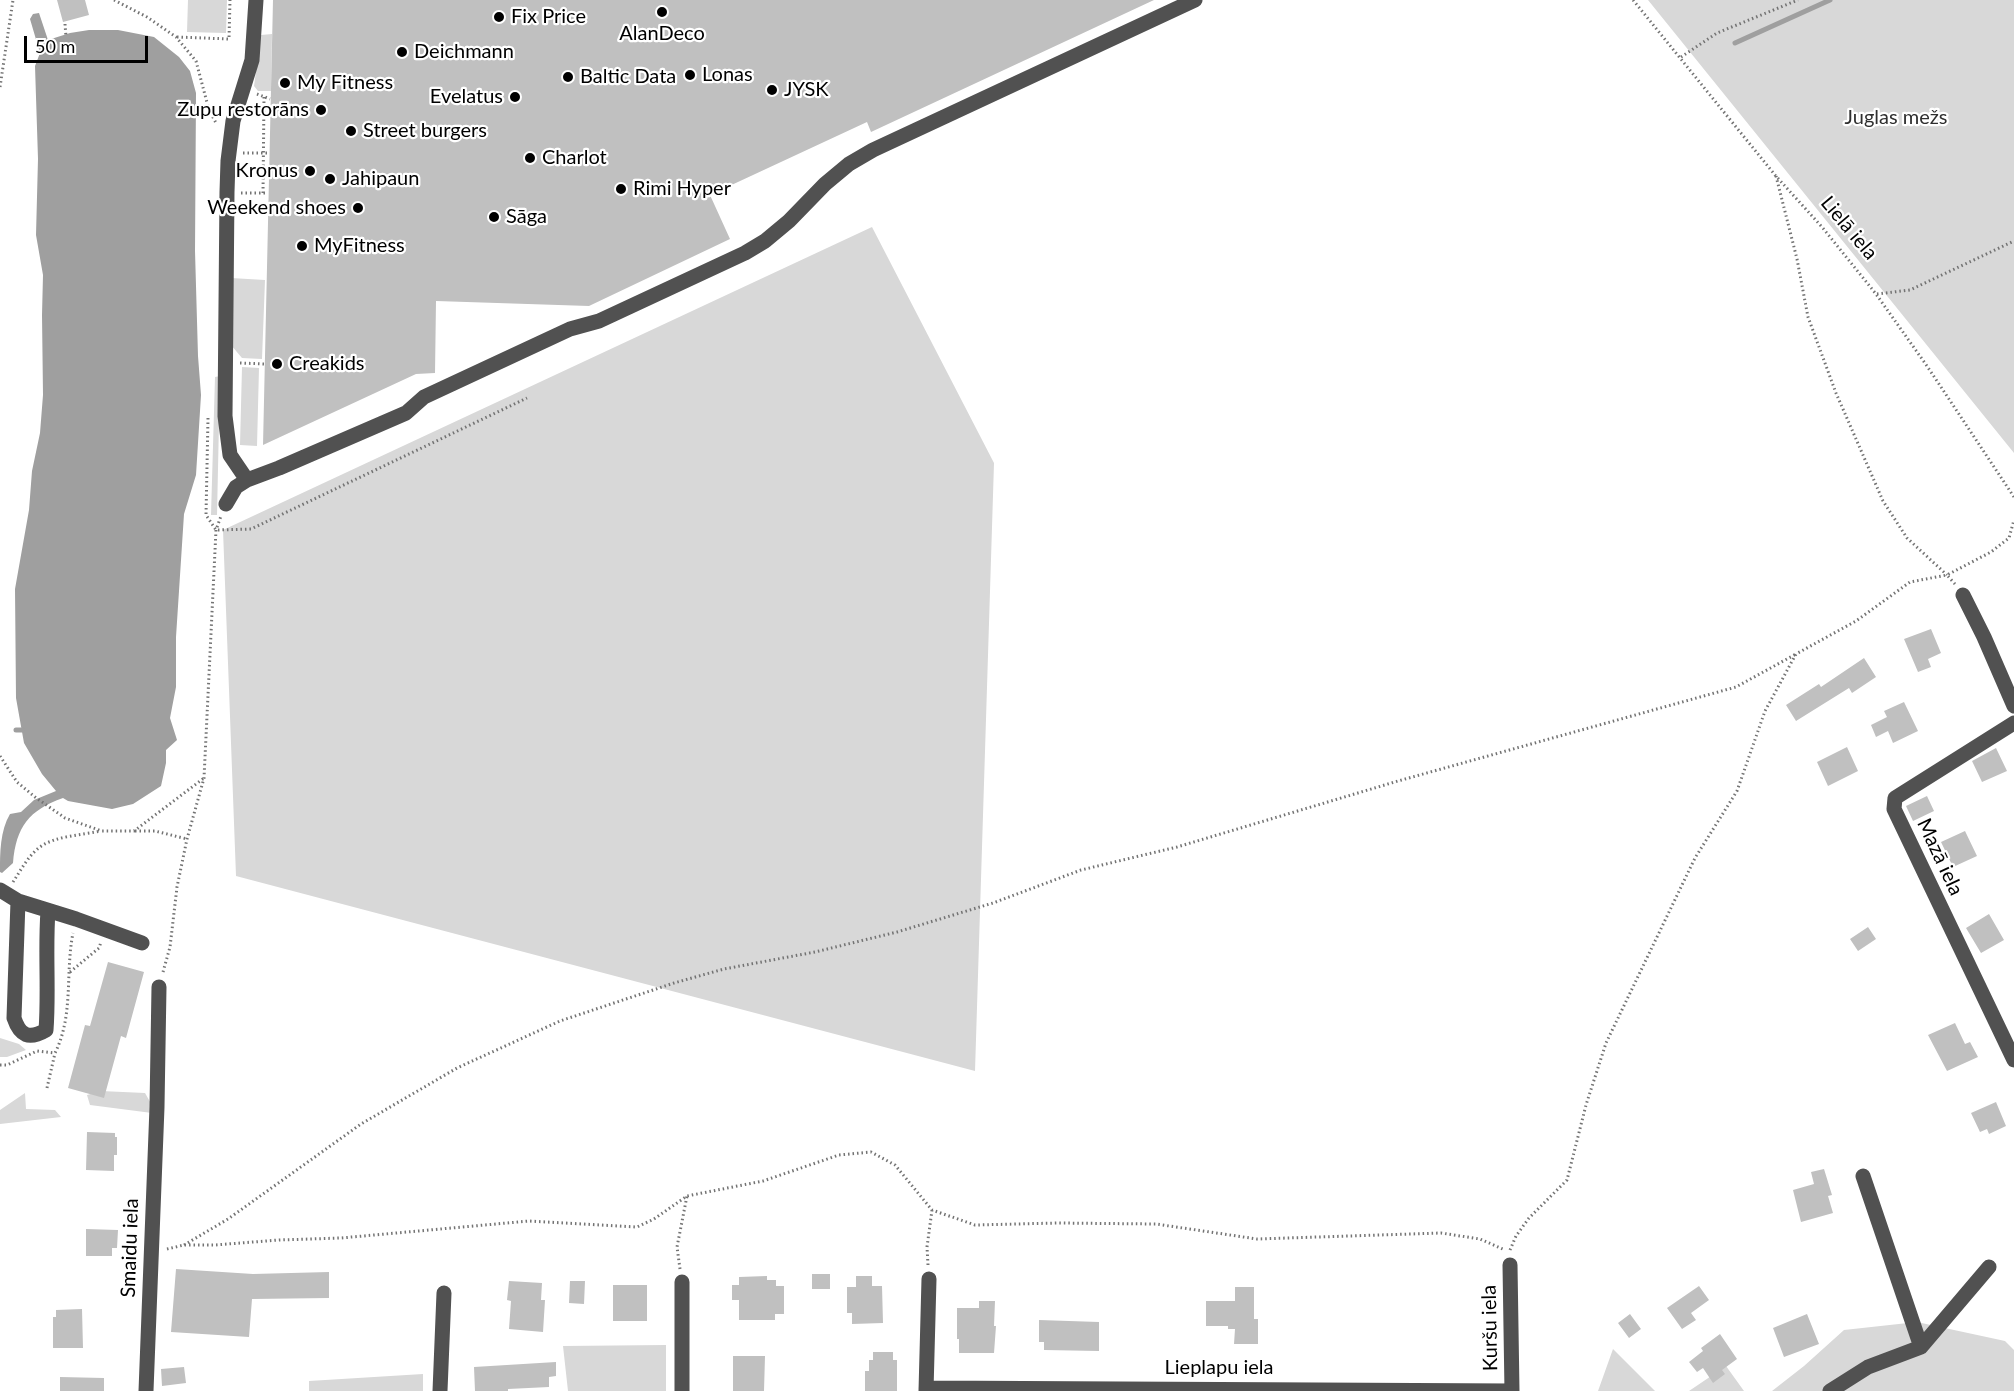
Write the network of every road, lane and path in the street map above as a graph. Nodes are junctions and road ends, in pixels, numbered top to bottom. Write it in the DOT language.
graph roads {
  1 [pos="13,0"];
  2 [pos="114,0"];
  3 [pos="230,0"];
  4 [pos="256,0"];
  5 [pos="1195,0"];
  6 [pos="1634,0"];
  7 [pos="1798,0"];
  8 [pos="65,24"];
  9 [pos="66,37"];
  10 [pos="176,37"];
  11 [pos="1681,57"];
  12 [pos="0,87"];
  13 [pos="264,97"];
  14 [pos="218,128"];
  15 [pos="230,153"];
  16 [pos="263,153"];
  17 [pos="269,153"];
  18 [pos="1775,175"];
  19 [pos="227,192"];
  20 [pos="263,193"];
  21 [pos="268,193"];
  22 [pos="2014,241"];
  23 [pos="1876,294"];
  24 [pos="242,363"];
  25 [pos="265,364"];
  26 [pos="527,398"];
  27 [pos="247,480"];
  28 [pos="2014,497"];
  29 [pos="226,504"];
  30 [pos="206,515"];
  31 [pos="2014,520"];
  32 [pos="216,530"];
  33 [pos="2014,536"];
  34 [pos="2009,538"];
  35 [pos="1947,575"];
  36 [pos="1963,595"];
  37 [pos="1796,654"];
  38 [pos="2014,706"];
  39 [pos="2014,723"];
  40 [pos="0,756"];
  41 [pos="204,778"];
  42 [pos="102,831"];
  43 [pos="134,831"];
  44 [pos="187,839"];
  45 [pos="20,872"];
  46 [pos="0,890"];
  47 [pos="18,901"];
  48 [pos="48,911"];
  49 [pos="106,930"];
  50 [pos="142,943"];
  51 [pos="70,972"];
  52 [pos="159,987"];
  53 [pos="55,1053"];
  54 [pos="2014,1060"];
  55 [pos="47,1088"];
  56 [pos="1863,1176"];
  57 [pos="687,1196"];
  58 [pos="933,1210"];
  59 [pos="184,1245"];
  60 [pos="151,1253"];
  61 [pos="1510,1258"];
  62 [pos="1989,1267"];
  63 [pos="928,1279"];
  64 [pos="682,1282"];
  65 [pos="444,1293"];
  66 [pos="1921,1347"];
  67 [pos="926,1389"];
  68 [pos="146,1391"];
  69 [pos="440,1391"];
  70 [pos="682,1391"];
  71 [pos="1512,1391"];
  72 [pos="1830,1391"];
  1 -- 12 [label="path"];
  2 -- 10 [label="path"];
  3 -- 10 [label="path"];
  4 -- 15 [label="street"];
  5 -- 27 [label="street"];
  6 -- 11 [label="path, Lielā iela"];
  7 -- 11 [label="path"];
  8 -- 9 [label="path"];
  10 -- 14 [label="path"];
  11 -- 18 [label="path, Lielā iela"];
  13 -- 16 [label="path"];
  15 -- 16 [label="path"];
  15 -- 19 [label="street"];
  16 -- 17 [label="path"];
  16 -- 20 [label="path"];
  18 -- 23 [label="path, Lielā iela"];
  18 -- 35 [label="path"];
  19 -- 20 [label="path"];
  19 -- 27 [label="street"];
  20 -- 21 [label="path"];
  22 -- 23 [label="path"];
  23 -- 28 [label="path, Lielā iela"];
  24 -- 25 [label="path"];
  26 -- 32 [label="path"];
  27 -- 29 [label="street"];
  29 -- 32 [label="path"];
  30 -- 32 [label="path"];
  31 -- 34 [label="path"];
  32 -- 41 [label="path"];
  33 -- 34 [label="path"];
  34 -- 35 [label="path"];
  35 -- 36 [label="path"];
  35 -- 37 [label="path"];
  36 -- 38 [label="street"];
  37 -- 59 [label="path"];
  37 -- 61 [label="path"];
  39 -- 54 [label="street, Mazā iela"];
  40 -- 42 [label="path"];
  41 -- 43 [label="path"];
  41 -- 44 [label="path"];
  42 -- 43 [label="path"];
  42 -- 45 [label="path"];
  43 -- 44 [label="path"];
  44 -- 52 [label="path"];
  46 -- 47 [label="street"];
  47 -- 48 [label="street"];
  47 -- 48 [label="street"];
  48 -- 49 [label="street"];
  49 -- 50 [label="street"];
  49 -- 51 [label="path"];
  52 -- 60 [label="street, Smaidu iela"];
  53 -- 55 [label="path"];
  56 -- 66 [label="street"];
  57 -- 58 [label="path"];
  57 -- 59 [label="path"];
  57 -- 64 [label="path"];
  58 -- 61 [label="path"];
  58 -- 63 [label="path"];
  59 -- 60 [label="path"];
  60 -- 68 [label="street, Smaidu iela"];
  61 -- 71 [label="street, Kuršu iela"];
  62 -- 66 [label="street"];
  63 -- 67 [label="street"];
  64 -- 70 [label="street"];
  65 -- 69 [label="street"];
  66 -- 72 [label="street"];
  67 -- 71 [label="street, Lieplapu iela"];
}
